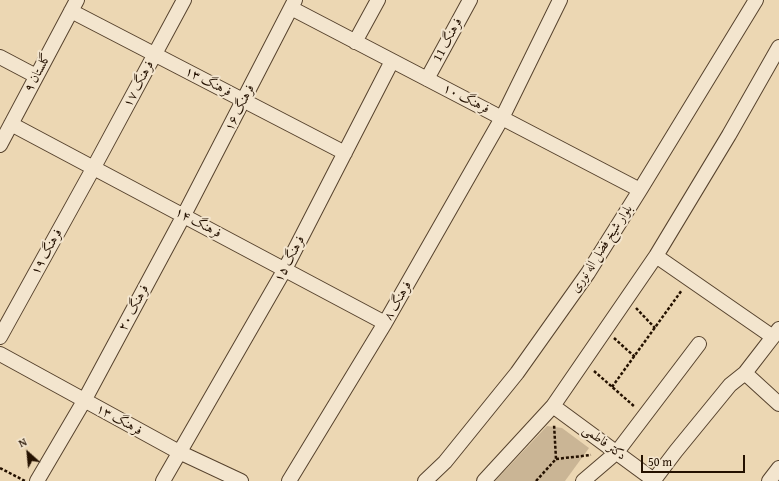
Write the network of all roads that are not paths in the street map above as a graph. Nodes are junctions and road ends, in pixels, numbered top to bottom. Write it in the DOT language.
graph roads {
  1 [pos="184,0"];
  2 [pos="378,0"];
  3 [pos="470,0"];
  4 [pos="557,1"];
  5 [pos="750,2"];
  6 [pos="293,4"];
  7 [pos="74,6"];
  8 [pos="355,42"];
  9 [pos="779,47"];
  10 [pos="155,54"];
  11 [pos="0,57"];
  12 [pos="392,61"];
  13 [pos="36,76"];
  14 [pos="427,79"];
  15 [pos="244,101"];
  16 [pos="502,118"];
  17 [pos="12,124"];
  18 [pos="0,145"];
  19 [pos="345,153"];
  20 [pos="94,168"];
  21 [pos="640,190"];
  22 [pos="184,215"];
  23 [pos="656,256"];
  24 [pos="285,269"];
  25 [pos="385,323"];
  26 [pos="776,333"];
  27 [pos="0,337"];
  28 [pos="699,344"];
  29 [pos="0,354"];
  30 [pos="745,373"];
  31 [pos="84,401"];
  32 [pos="779,404"];
  33 [pos="553,406"];
  34 [pos="179,452"];
  35 [pos="616,452"];
  36 [pos="779,468"];
  37 [pos="37,481"];
  38 [pos="163,481"];
  39 [pos="241,481"];
  40 [pos="289,481"];
  41 [pos="425,481"];
  42 [pos="484,481"];
  43 [pos="583,481"];
  44 [pos="655,481"];
  45 [pos="769,481"];
  1 -- 10 [label="street, فرهنگ ۱۷"];
  2 -- 8 [label="street"];
  3 -- 14 [label="street, فرهنگ 11"];
  4 -- 16 [label="street, فرهنگ ۸"];
  5 -- 21 [label="street, بلوار شیخ فضل اله نوری"];
  6 -- 8 [label="street, فرهنگ ۱۰"];
  6 -- 15 [label="street, فرهنگ ۱۶"];
  7 -- 10 [label="street, فرهنگ ۱۳"];
  7 -- 13 [label="street, گلستان ۹"];
  8 -- 12 [label="street, فرهنگ ۱۰"];
  9 -- 23 [label="street"];
  10 -- 15 [label="street, فرهنگ ۱۳"];
  10 -- 20 [label="street, فرهنگ ۱۷"];
  11 -- 13 [label="street"];
  12 -- 14 [label="street, فرهنگ ۱۰"];
  12 -- 19 [label="street, فرهنگ ۱۵"];
  13 -- 17 [label="street, گلستان ۹"];
  14 -- 16 [label="street, فرهنگ ۱۰"];
  15 -- 19 [label="street, فرهنگ ۱۳"];
  15 -- 22 [label="street, فرهنگ ۱۶"];
  16 -- 21 [label="street, فرهنگ ۱۰"];
  16 -- 25 [label="street, فرهنگ ۸"];
  17 -- 18 [label="street, گلستان ۹"];
  17 -- 20 [label="street, فرهنگ ۱۴"];
  19 -- 24 [label="street, فرهنگ ۱۵"];
  20 -- 22 [label="street, فرهنگ ۱۴"];
  20 -- 27 [label="street, فرهنگ ۱۹"];
  21 -- 41 [label="street, بلوار شیخ فضل اله نوری"];
  22 -- 24 [label="street, فرهنگ ۱۴"];
  22 -- 31 [label="street, فرهنگ ۲۰"];
  23 -- 26 [label="street"];
  23 -- 33 [label="street"];
  24 -- 25 [label="street, فرهنگ ۱۴"];
  24 -- 34 [label="street, فرهنگ ۱۵"];
  25 -- 40 [label="street, فرهنگ ۸"];
  26 -- 30 [label="street"];
  28 -- 35 [label="street"];
  29 -- 31 [label="street, فرهنگ ۱۳"];
  30 -- 32 [label="street"];
  30 -- 44 [label="street"];
  31 -- 34 [label="street, فرهنگ ۱۳"];
  31 -- 37 [label="street, فرهنگ ۲۰"];
  33 -- 35 [label="street, دکتر فاطمی"];
  33 -- 42 [label="street"];
  34 -- 38 [label="street, فرهنگ ۱۵"];
  34 -- 39 [label="street, فرهنگ ۱۳"];
  35 -- 43 [label="street"];
  35 -- 44 [label="street, دکتر فاطمی"];
  36 -- 45 [label="street"];
}
